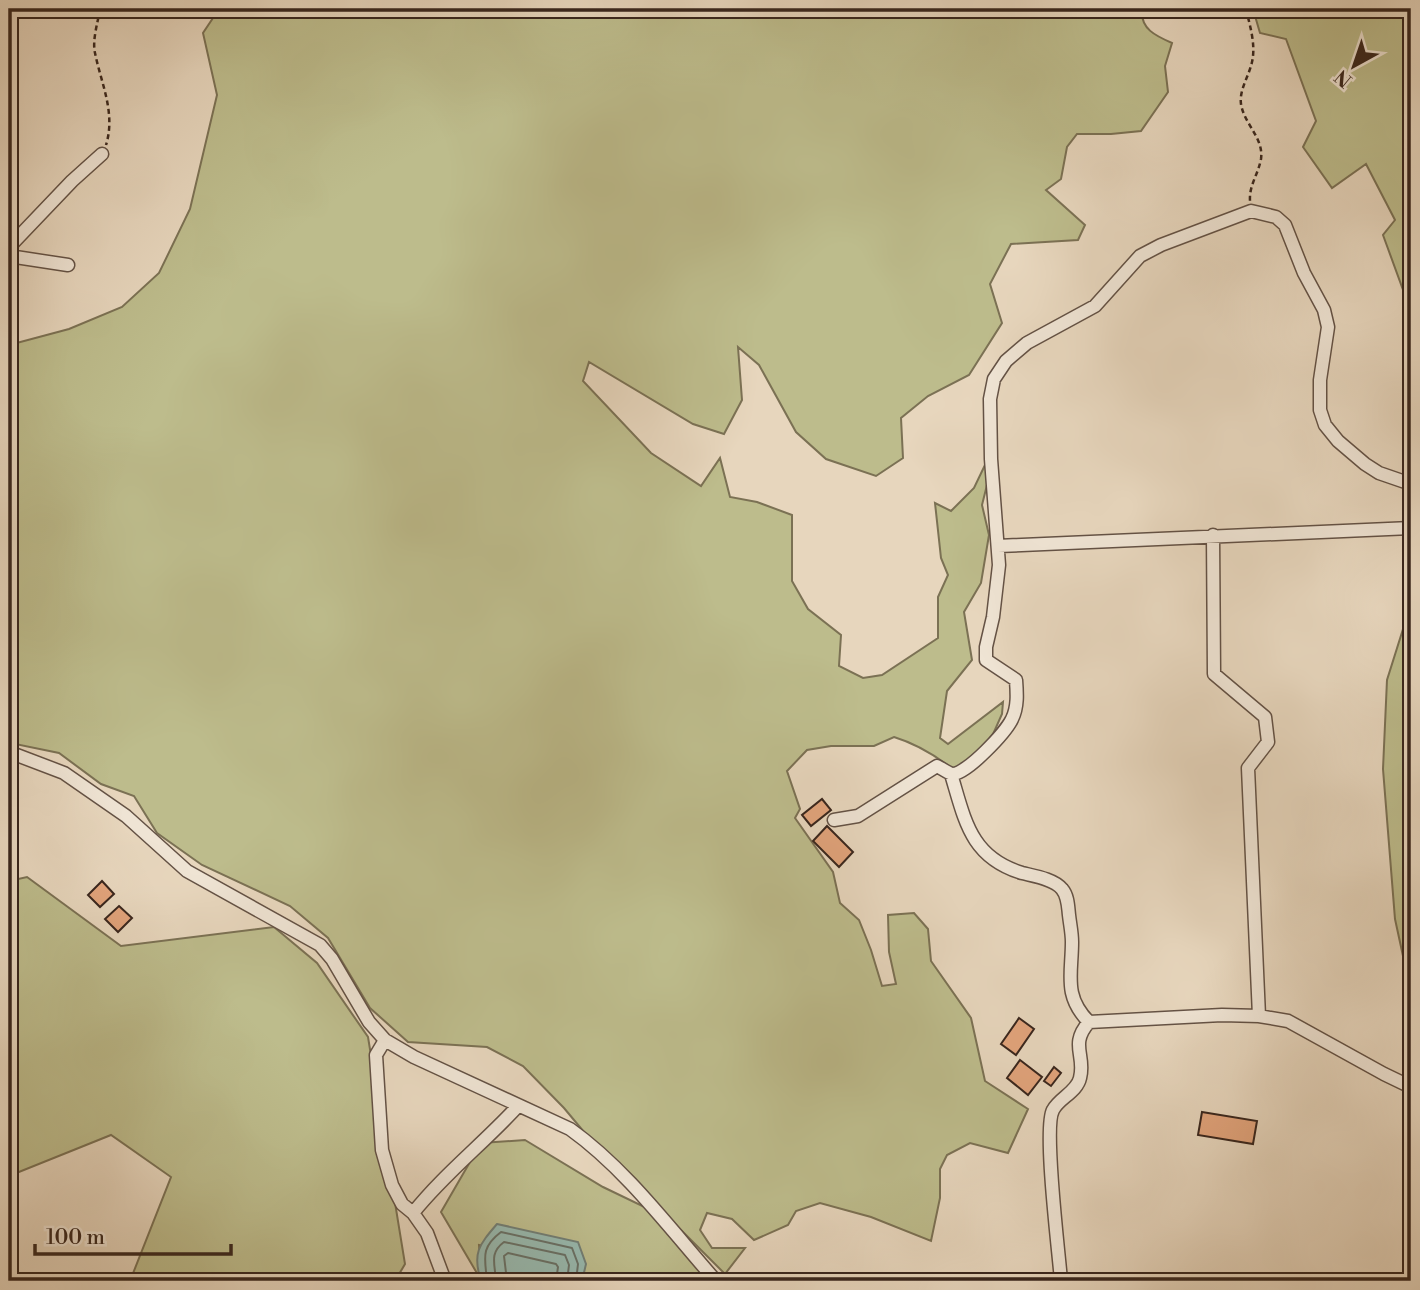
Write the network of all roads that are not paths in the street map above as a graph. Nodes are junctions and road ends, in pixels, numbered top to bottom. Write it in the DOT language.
graph roads {
  1 [pos="102,154"];
  2 [pos="9,247"];
  3 [pos="9,256"];
  4 [pos="68,265"];
  5 [pos="1411,484"];
  6 [pos="1411,527"];
  7 [pos="1213,535"];
  8 [pos="998,546"];
  9 [pos="9,752"];
  10 [pos="951,774"];
  11 [pos="834,820"];
  12 [pos="1259,1016"];
  13 [pos="1089,1022"];
  14 [pos="385,1041"];
  15 [pos="1411,1087"];
  16 [pos="518,1106"];
  17 [pos="413,1213"];
  18 [pos="445,1281"];
  19 [pos="716,1281"];
  20 [pos="1061,1281"];
  1 -- 2 [label="street"];
  3 -- 4 [label="street"];
  5 -- 8 [label="street"];
  6 -- 7 [label="street"];
  7 -- 8 [label="street"];
  7 -- 12 [label="street"];
  8 -- 10 [label="street"];
  9 -- 14 [label="street"];
  10 -- 11 [label="street"];
  10 -- 13 [label="street"];
  12 -- 13 [label="street"];
  12 -- 15 [label="street"];
  13 -- 20 [label="street"];
  14 -- 16 [label="street"];
  14 -- 17 [label="street"];
  16 -- 17 [label="street"];
  16 -- 19 [label="street"];
  17 -- 18 [label="street"];
}
